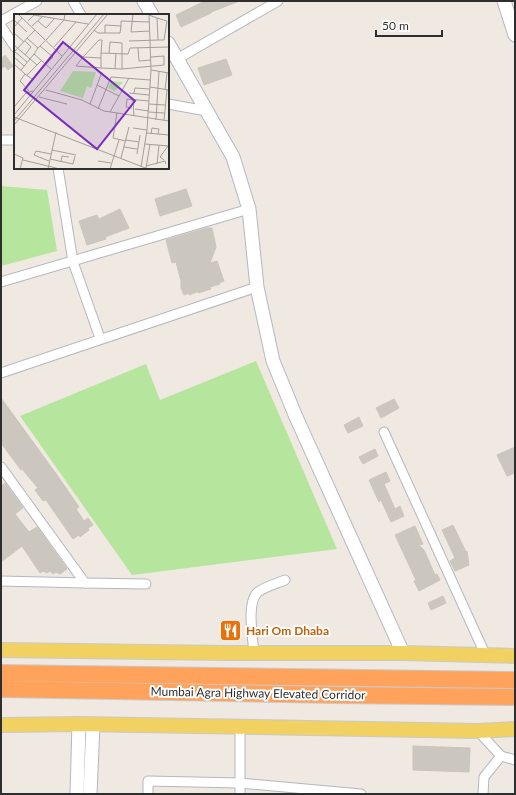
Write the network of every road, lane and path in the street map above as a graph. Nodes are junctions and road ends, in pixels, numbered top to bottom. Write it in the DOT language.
graph roads {
  1 [pos="37,1"];
  2 [pos="73,1"];
  3 [pos="144,1"];
  4 [pos="278,1"];
  5 [pos="504,1"];
  6 [pos="80,14"];
  7 [pos="151,14"];
  8 [pos="1,21"];
  9 [pos="1,26"];
  10 [pos="515,35"];
  11 [pos="169,45"];
  12 [pos="14,46"];
  13 [pos="177,59"];
  14 [pos="169,104"];
  15 [pos="207,111"];
  16 [pos="1,140"];
  17 [pos="14,140"];
  18 [pos="58,169"];
  19 [pos="249,209"];
  20 [pos="73,262"];
  21 [pos="1,282"];
  22 [pos="258,287"];
  23 [pos="100,338"];
  24 [pos="1,372"];
  25 [pos="384,432"];
  26 [pos="1,467"];
  27 [pos="284,580"];
  28 [pos="1,581"];
  29 [pos="85,583"];
  30 [pos="146,584"];
  31 [pos="1,650"];
  32 [pos="254,653"];
  33 [pos="403,653"];
  34 [pos="486,656"];
  35 [pos="515,656"];
  36 [pos="1,673"];
  37 [pos="515,680"];
  38 [pos="1,688"];
  39 [pos="515,697"];
  40 [pos="86,725"];
  41 [pos="1,726"];
  42 [pos="240,727"];
  43 [pos="515,729"];
  44 [pos="478,731"];
  45 [pos="501,756"];
  46 [pos="515,760"];
  47 [pos="240,783"];
  48 [pos="77,794"];
  49 [pos="90,794"];
  50 [pos="148,794"];
  51 [pos="240,794"];
  52 [pos="360,794"];
  53 [pos="483,794"];
  1 -- 8 [label="street"];
  2 -- 6 [label="street"];
  3 -- 7 [label="street"];
  4 -- 13 [label="street"];
  5 -- 10 [label="street"];
  9 -- 12 [label="street"];
  11 -- 13 [label="street"];
  13 -- 15 [label="street"];
  14 -- 15 [label="street"];
  15 -- 19 [label="street"];
  16 -- 17 [label="street"];
  18 -- 20 [label="street"];
  19 -- 20 [label="street"];
  19 -- 22 [label="street"];
  20 -- 21 [label="street"];
  20 -- 23 [label="street"];
  22 -- 23 [label="street"];
  22 -- 33 [label="street"];
  23 -- 24 [label="street"];
  25 -- 34 [label="street"];
  26 -- 29 [label="street"];
  27 -- 32 [label="street"];
  28 -- 29 [label="street"];
  29 -- 30 [label="street"];
  31 -- 32 [label="main road"];
  32 -- 33 [label="main road"];
  33 -- 34 [label="main road"];
  34 -- 35 [label="main road"];
  36 -- 37 [label="highway, Mumbai Agra Highway Elevated Corridor"];
  38 -- 39 [label="highway, Mumbai Agra Highway Elevated Corridor"];
  40 -- 41 [label="main road"];
  40 -- 42 [label="main road"];
  40 -- 48 [label="street"];
  40 -- 49 [label="street"];
  42 -- 44 [label="main road"];
  42 -- 47 [label="street"];
  43 -- 44 [label="main road"];
  44 -- 45 [label="street"];
  45 -- 46 [label="street"];
  45 -- 53 [label="street"];
  47 -- 50 [label="street"];
  47 -- 51 [label="street"];
  47 -- 52 [label="street"];
}
